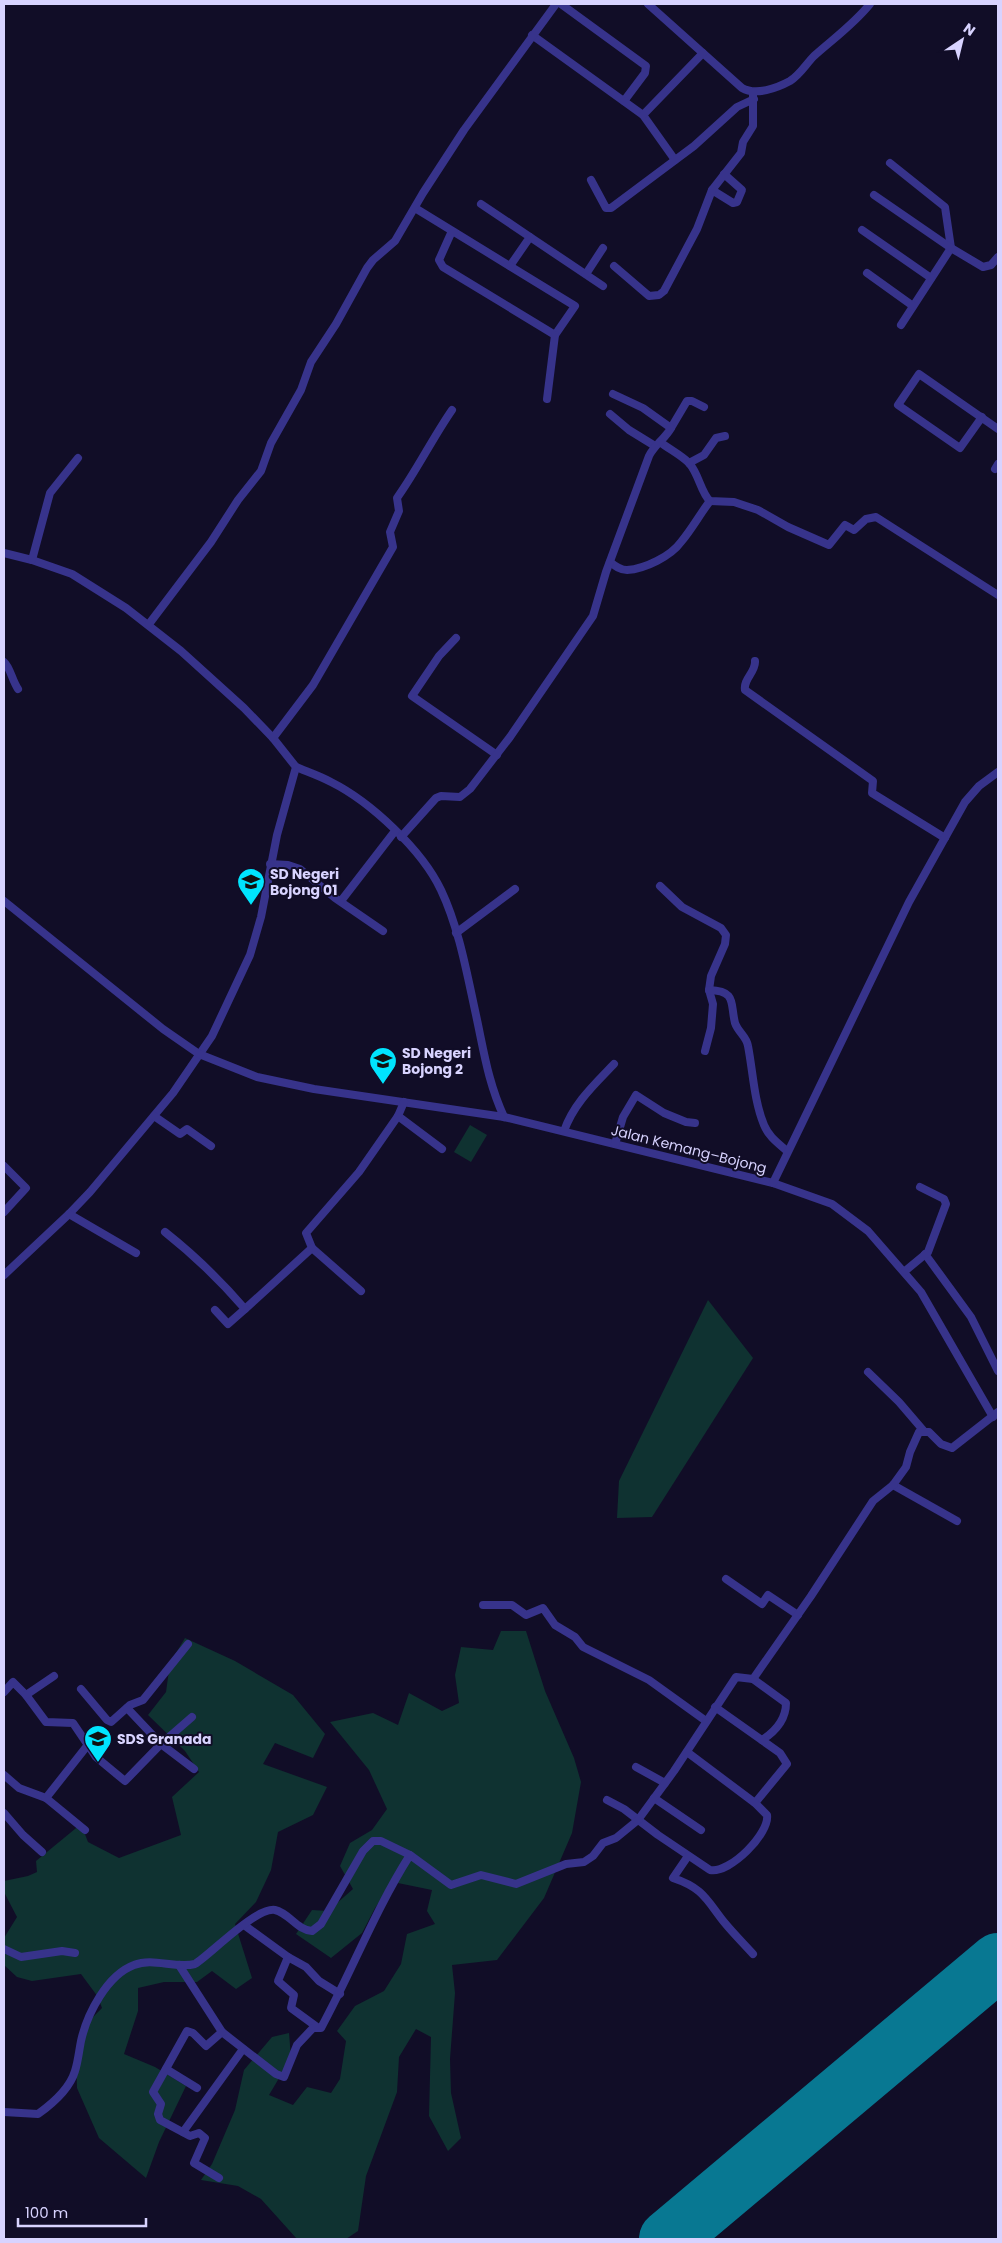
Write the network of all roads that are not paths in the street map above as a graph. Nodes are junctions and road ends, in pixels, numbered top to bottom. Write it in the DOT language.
graph roads {
  1 [pos="556,4"];
  2 [pos="560,4"];
  3 [pos="648,4"];
  4 [pos="870,4"];
  5 [pos="532,35"];
  6 [pos="703,53"];
  7 [pos="753,96"];
  8 [pos="624,101"];
  9 [pos="643,115"];
  10 [pos="675,160"];
  11 [pos="890,164"];
  12 [pos="724,174"];
  13 [pos="591,180"];
  14 [pos="712,190"];
  15 [pos="874,195"];
  16 [pos="481,204"];
  17 [pos="415,208"];
  18 [pos="862,230"];
  19 [pos="452,231"];
  20 [pos="530,237"];
  21 [pos="603,248"];
  22 [pos="951,248"];
  23 [pos="998,257"];
  24 [pos="510,266"];
  25 [pos="614,266"];
  26 [pos="867,273"];
  27 [pos="586,274"];
  28 [pos="932,278"];
  29 [pos="604,286"];
  30 [pos="913,306"];
  31 [pos="901,325"];
  32 [pos="555,335"];
  33 [pos="613,394"];
  34 [pos="547,399"];
  35 [pos="704,407"];
  36 [pos="452,410"];
  37 [pos="610,414"];
  38 [pos="982,417"];
  39 [pos="670,428"];
  40 [pos="998,429"];
  41 [pos="725,436"];
  42 [pos="657,444"];
  43 [pos="78,458"];
  44 [pos="689,463"];
  45 [pos="710,501"];
  46 [pos="4,553"];
  47 [pos="32,560"];
  48 [pos="610,562"];
  49 [pos="998,595"];
  50 [pos="149,624"];
  51 [pos="456,638"];
  52 [pos="755,661"];
  53 [pos="4,662"];
  54 [pos="18,689"];
  55 [pos="273,738"];
  56 [pos="497,755"];
  57 [pos="296,767"];
  58 [pos="998,772"];
  59 [pos="398,834"];
  60 [pos="946,838"];
  61 [pos="270,864"];
  62 [pos="660,886"];
  63 [pos="515,889"];
  64 [pos="4,901"];
  65 [pos="340,901"];
  66 [pos="384,931"];
  67 [pos="456,933"];
  68 [pos="709,990"];
  69 [pos="704,1051"];
  70 [pos="198,1054"];
  71 [pos="614,1064"];
  72 [pos="404,1102"];
  73 [pos="154,1116"];
  74 [pos="398,1116"];
  75 [pos="504,1117"];
  76 [pos="695,1123"];
  77 [pos="564,1131"];
  78 [pos="615,1144"];
  79 [pos="211,1146"];
  80 [pos="442,1149"];
  81 [pos="787,1151"];
  82 [pos="4,1166"];
  83 [pos="773,1183"];
  84 [pos="920,1188"];
  85 [pos="4,1212"];
  86 [pos="69,1214"];
  87 [pos="165,1232"];
  88 [pos="312,1248"];
  89 [pos="136,1253"];
  90 [pos="925,1254"];
  91 [pos="905,1271"];
  92 [pos="4,1274"];
  93 [pos="361,1291"];
  94 [pos="245,1308"];
  95 [pos="215,1310"];
  96 [pos="998,1371"];
  97 [pos="868,1372"];
  98 [pos="995,1415"];
  99 [pos="922,1430"];
  100 [pos="893,1485"];
  101 [pos="957,1521"];
  102 [pos="726,1579"];
  103 [pos="483,1605"];
  104 [pos="798,1615"];
  105 [pos="188,1644"];
  106 [pos="54,1676"];
  107 [pos="753,1679"];
  108 [pos="81,1689"];
  109 [pos="4,1692"];
  110 [pos="26,1695"];
  111 [pos="715,1707"];
  112 [pos="127,1708"];
  113 [pos="192,1717"];
  114 [pos="706,1721"];
  115 [pos="762,1740"];
  116 [pos="161,1744"];
  117 [pos="88,1746"];
  118 [pos="686,1752"];
  119 [pos="636,1767"];
  120 [pos="194,1769"];
  121 [pos="4,1775"];
  122 [pos="665,1783"];
  123 [pos="46,1798"];
  124 [pos="654,1798"];
  125 [pos="608,1800"];
  126 [pos="755,1804"];
  127 [pos="4,1813"];
  128 [pos="638,1820"];
  129 [pos="85,1830"];
  130 [pos="701,1830"];
  131 [pos="42,1852"];
  132 [pos="410,1855"];
  133 [pos="688,1856"];
  134 [pos="244,1926"];
  135 [pos="4,1949"];
  136 [pos="75,1954"];
  137 [pos="753,1954"];
  138 [pos="288,1957"];
  139 [pos="178,1965"];
  140 [pos="340,1994"];
  141 [pos="317,2027"];
  142 [pos="222,2032"];
  143 [pos="243,2049"];
  144 [pos="166,2069"];
  145 [pos="196,2088"];
  146 [pos="4,2112"];
  147 [pos="182,2132"];
  148 [pos="219,2178"];
  1 -- 5 [label="street"];
  2 -- 8 [label="street"];
  3 -- 6 [label="street"];
  4 -- 7 [label="street"];
  5 -- 8 [label="street"];
  5 -- 17 [label="street"];
  6 -- 7 [label="street"];
  6 -- 9 [label="street"];
  7 -- 10 [label="street"];
  7 -- 12 [label="street"];
  8 -- 9 [label="street"];
  9 -- 10 [label="street"];
  10 -- 13 [label="street"];
  11 -- 22 [label="street"];
  12 -- 14 [label="street"];
  12 -- 14 [label="street"];
  14 -- 25 [label="street"];
  15 -- 22 [label="street"];
  16 -- 20 [label="street"];
  17 -- 19 [label="street"];
  17 -- 50 [label="street"];
  18 -- 28 [label="street"];
  19 -- 24 [label="street"];
  19 -- 32 [label="street"];
  20 -- 24 [label="street"];
  20 -- 27 [label="street"];
  21 -- 27 [label="street"];
  22 -- 23 [label="street"];
  22 -- 28 [label="street"];
  24 -- 32 [label="street"];
  26 -- 30 [label="street"];
  27 -- 29 [label="street"];
  28 -- 30 [label="street"];
  30 -- 31 [label="street"];
  32 -- 34 [label="street"];
  33 -- 39 [label="street"];
  35 -- 39 [label="street"];
  36 -- 55 [label="street"];
  37 -- 42 [label="street"];
  38 -- 38 [label="street"];
  38 -- 40 [label="street"];
  39 -- 42 [label="street"];
  41 -- 44 [label="street"];
  42 -- 44 [label="street"];
  42 -- 48 [label="street"];
  43 -- 47 [label="street"];
  44 -- 45 [label="street"];
  45 -- 48 [label="street"];
  45 -- 49 [label="street"];
  46 -- 47 [label="street"];
  47 -- 50 [label="street"];
  48 -- 56 [label="street"];
  50 -- 55 [label="street"];
  51 -- 56 [label="street"];
  52 -- 60 [label="street"];
  53 -- 54 [label="street"];
  55 -- 57 [label="street"];
  56 -- 59 [label="street"];
  57 -- 59 [label="street"];
  57 -- 61 [label="street"];
  58 -- 60 [label="street, Jalan Kemang–Bojong"];
  59 -- 65 [label="street"];
  59 -- 67 [label="street"];
  60 -- 81 [label="street, Jalan Kemang–Bojong"];
  61 -- 65 [label="street"];
  61 -- 70 [label="street"];
  62 -- 68 [label="street"];
  63 -- 67 [label="street"];
  64 -- 70 [label="street, Jalan Kemang–Bojong"];
  65 -- 66 [label="street"];
  67 -- 75 [label="street"];
  68 -- 69 [label="street"];
  68 -- 81 [label="street"];
  70 -- 72 [label="street, Jalan Kemang–Bojong"];
  70 -- 73 [label="street"];
  71 -- 77 [label="street"];
  72 -- 74 [label="street"];
  72 -- 75 [label="street, Jalan Kemang–Bojong"];
  73 -- 79 [label="street"];
  73 -- 86 [label="street"];
  74 -- 80 [label="street"];
  74 -- 88 [label="street"];
  75 -- 77 [label="street, Jalan Kemang–Bojong"];
  76 -- 78 [label="street"];
  77 -- 78 [label="street, Jalan Kemang–Bojong"];
  78 -- 83 [label="street, Jalan Kemang–Bojong"];
  81 -- 83 [label="street, Jalan Kemang–Bojong"];
  82 -- 85 [label="street"];
  83 -- 91 [label="street"];
  84 -- 90 [label="street"];
  86 -- 89 [label="street"];
  86 -- 92 [label="street"];
  87 -- 94 [label="street"];
  88 -- 93 [label="street"];
  88 -- 94 [label="street"];
  90 -- 91 [label="street"];
  90 -- 96 [label="street"];
  91 -- 98 [label="street"];
  94 -- 95 [label="street"];
  97 -- 99 [label="street"];
  98 -- 99 [label="street"];
  99 -- 100 [label="street"];
  100 -- 101 [label="street"];
  100 -- 104 [label="street"];
  102 -- 104 [label="street"];
  103 -- 114 [label="street"];
  104 -- 107 [label="street"];
  105 -- 112 [label="street"];
  106 -- 110 [label="street"];
  107 -- 111 [label="street"];
  107 -- 115 [label="street"];
  108 -- 112 [label="street"];
  109 -- 110 [label="street"];
  110 -- 117 [label="street"];
  111 -- 114 [label="street"];
  111 -- 115 [label="street"];
  112 -- 116 [label="street"];
  113 -- 116 [label="street"];
  114 -- 118 [label="street"];
  115 -- 126 [label="street"];
  116 -- 117 [label="street"];
  116 -- 120 [label="street"];
  117 -- 123 [label="street"];
  118 -- 122 [label="street"];
  118 -- 126 [label="street"];
  119 -- 122 [label="street"];
  121 -- 123 [label="street"];
  122 -- 124 [label="street"];
  123 -- 129 [label="street"];
  124 -- 128 [label="street"];
  124 -- 130 [label="street"];
  125 -- 128 [label="street"];
  126 -- 133 [label="street"];
  127 -- 131 [label="street"];
  128 -- 132 [label="street"];
  128 -- 133 [label="street"];
  132 -- 134 [label="street"];
  132 -- 140 [label="street"];
  133 -- 137 [label="street"];
  134 -- 138 [label="street"];
  134 -- 139 [label="street"];
  135 -- 136 [label="street"];
  138 -- 140 [label="street"];
  138 -- 141 [label="street"];
  139 -- 142 [label="street"];
  139 -- 146 [label="street"];
  140 -- 141 [label="street"];
  141 -- 143 [label="street"];
  142 -- 143 [label="street"];
  142 -- 144 [label="street"];
  143 -- 147 [label="street"];
  144 -- 145 [label="street"];
  144 -- 147 [label="street"];
  147 -- 148 [label="street"];
}
